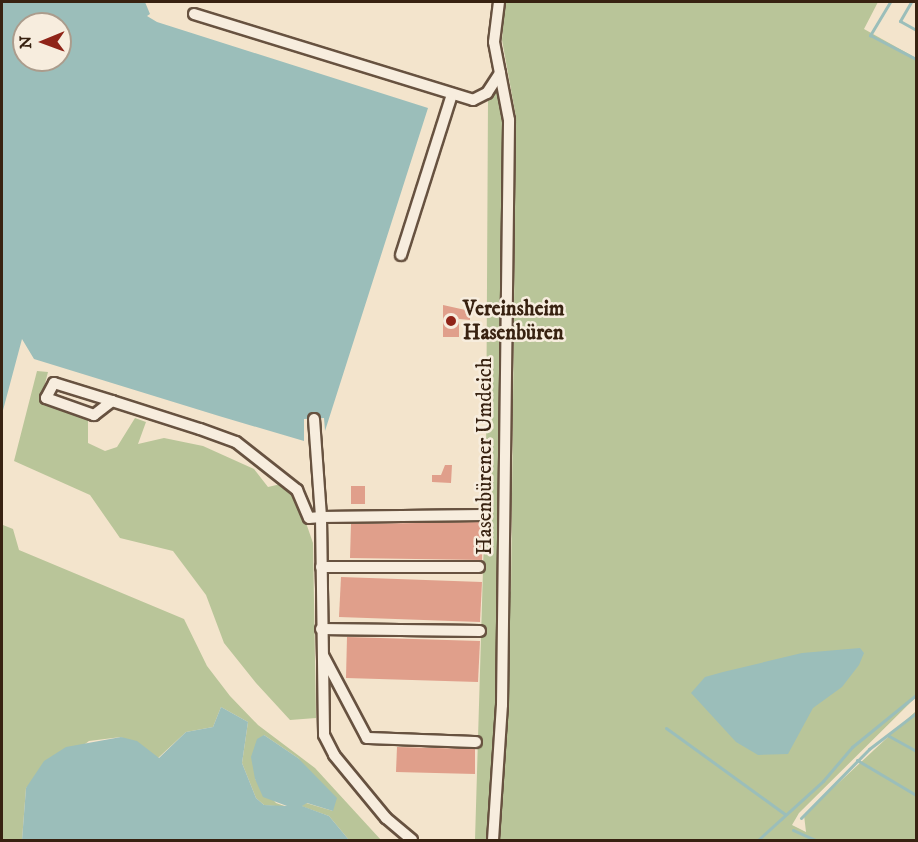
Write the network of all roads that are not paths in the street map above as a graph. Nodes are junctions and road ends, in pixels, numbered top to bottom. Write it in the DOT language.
graph roads {
  1 [pos="499,2"];
  2 [pos="194,14"];
  3 [pos="500,73"];
  4 [pos="452,94"];
  5 [pos="401,255"];
  6 [pos="112,401"];
  7 [pos="314,419"];
  8 [pos="483,515"];
  9 [pos="321,517"];
  10 [pos="321,567"];
  11 [pos="479,567"];
  12 [pos="321,629"];
  13 [pos="480,631"];
  14 [pos="322,652"];
  15 [pos="476,742"];
  16 [pos="412,840"];
  17 [pos="493,840"];
  1 -- 3 [label="street, Hasenbürener Umdeich"];
  2 -- 4 [label="street"];
  3 -- 4 [label="street"];
  3 -- 17 [label="street, Hasenbürener Umdeich"];
  4 -- 5 [label="street"];
  6 -- 6 [label="street"];
  6 -- 9 [label="street"];
  7 -- 9 [label="street"];
  8 -- 9 [label="street"];
  9 -- 10 [label="street"];
  10 -- 11 [label="street"];
  10 -- 12 [label="street"];
  12 -- 13 [label="street"];
  12 -- 14 [label="street"];
  14 -- 15 [label="street"];
  14 -- 16 [label="street"];
}
